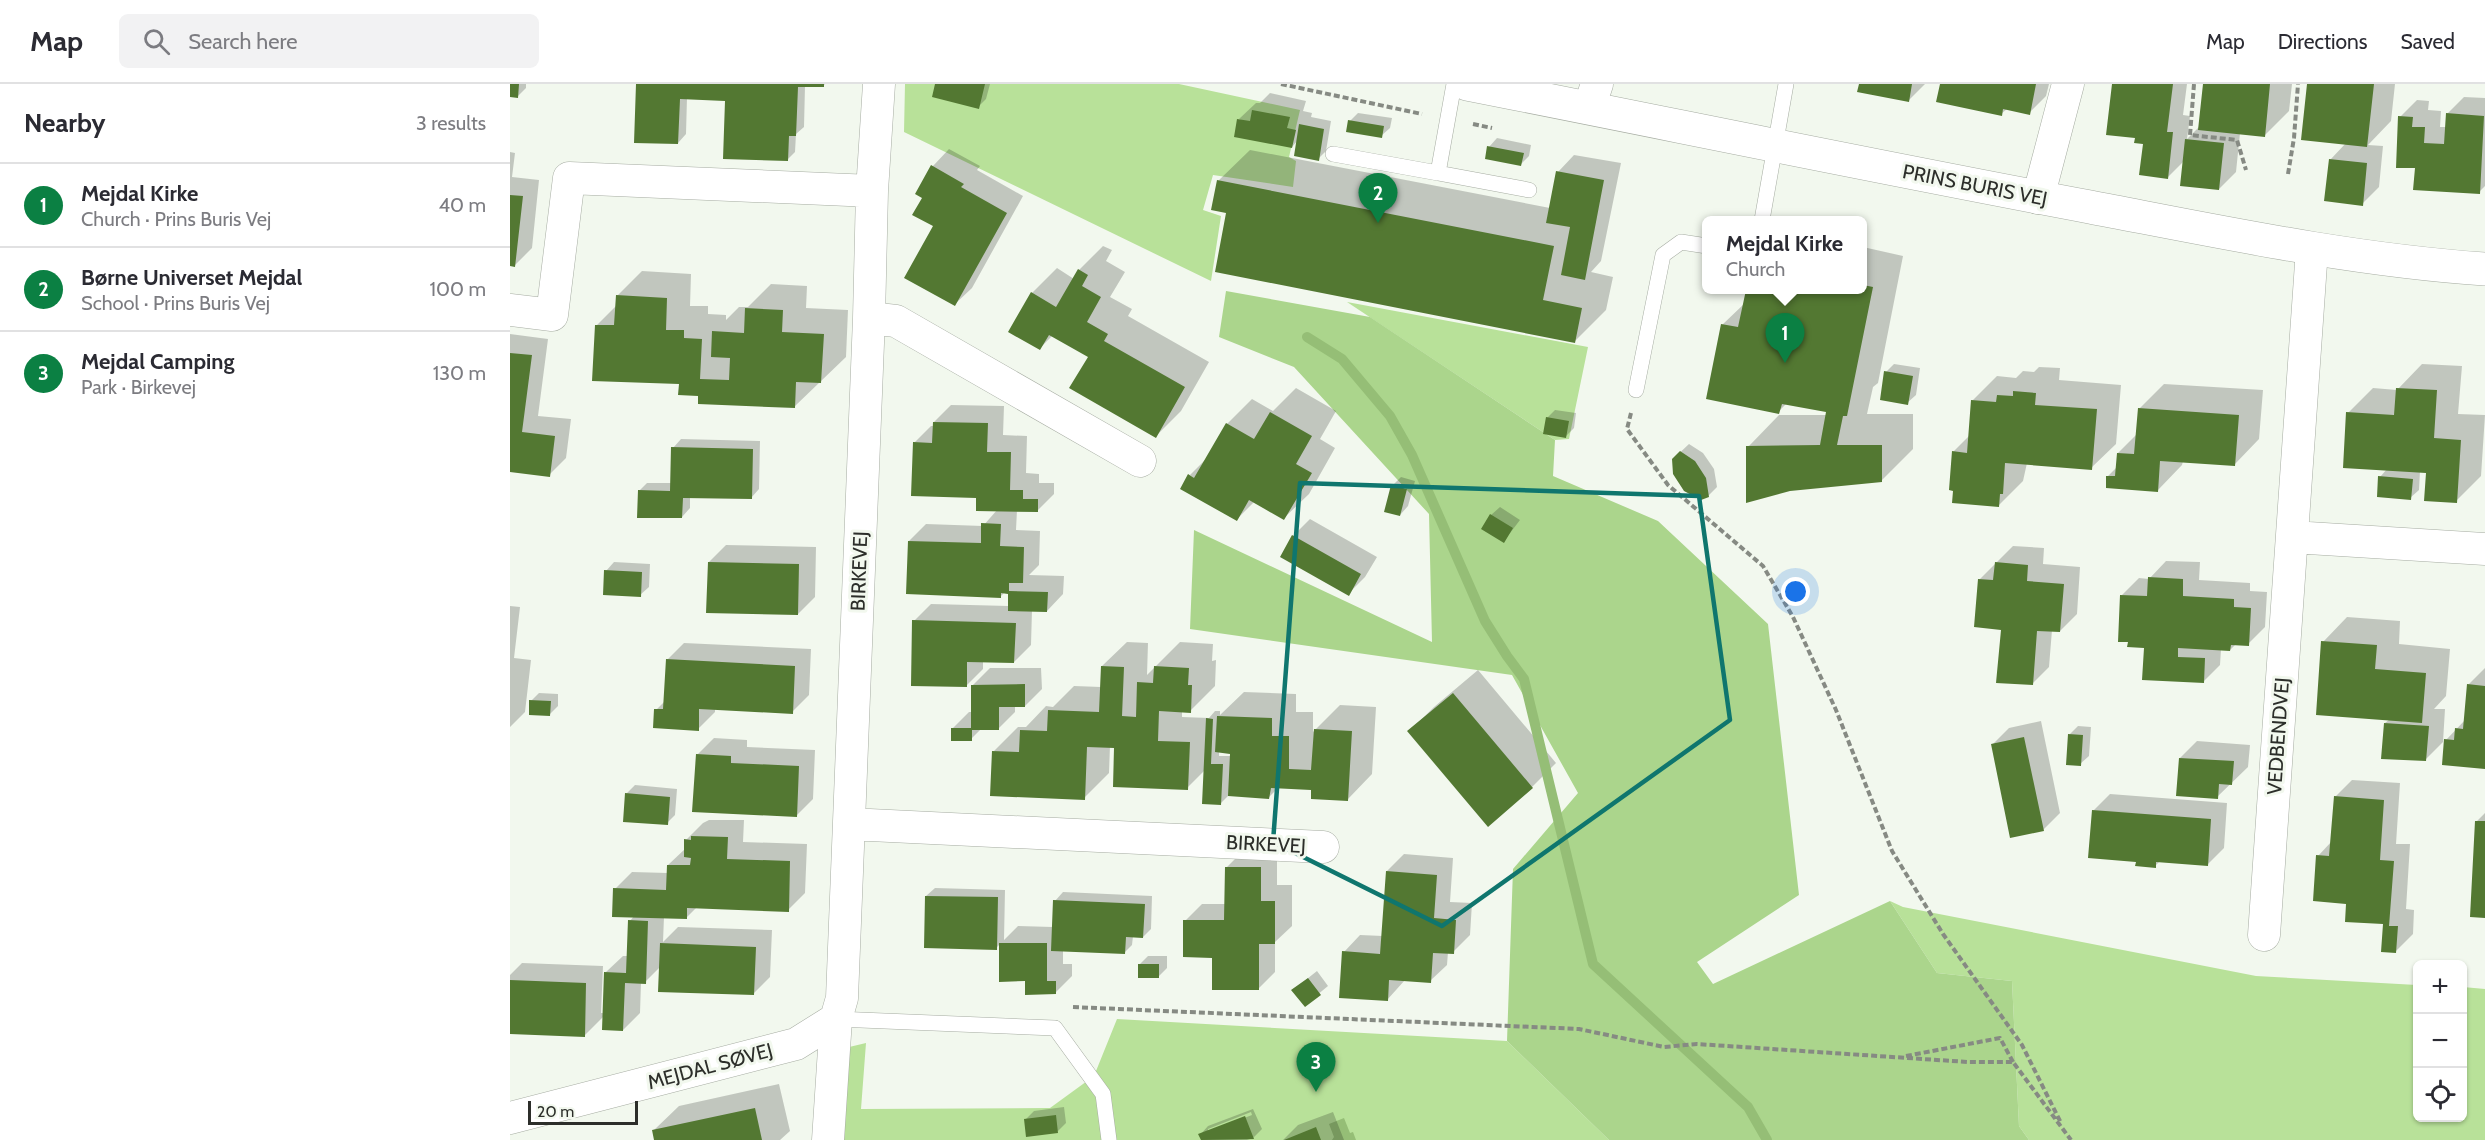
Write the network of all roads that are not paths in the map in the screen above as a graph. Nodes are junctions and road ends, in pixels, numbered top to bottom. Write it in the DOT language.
graph roads {
  1 [pos="879,84"];
  2 [pos="1454,84"];
  3 [pos="1467,84"];
  4 [pos="1786,84"];
  5 [pos="2068,84"];
  6 [pos="1593,96"];
  7 [pos="1776,145"];
  8 [pos="1333,154"];
  9 [pos="1437,173"];
  10 [pos="1529,190"];
  11 [pos="872,191"];
  12 [pos="2038,198"];
  13 [pos="1763,216"];
  14 [pos="1702,245"];
  15 [pos="2312,249"];
  16 [pos="2485,269"];
  17 [pos="510,310"];
  18 [pos="869,318"];
  19 [pos="1636,390"];
  20 [pos="1140,461"];
  21 [pos="2292,537"];
  22 [pos="2485,549"];
  23 [pos="849,824"];
  24 [pos="1323,847"];
  25 [pos="2264,935"];
  26 [pos="836,1019"];
  27 [pos="510,1118"];
  28 [pos="828,1140"];
  29 [pos="1109,1140"];
  1 -- 11 [label="street, BIRKEVEJ"];
  2 -- 9 [label="lane"];
  3 -- 6 [label="street, PRINS BURIS VEJ"];
  4 -- 7 [label="lane"];
  5 -- 12 [label="street"];
  6 -- 7 [label="street, PRINS BURIS VEJ"];
  7 -- 12 [label="street, PRINS BURIS VEJ"];
  7 -- 13 [label="lane"];
  8 -- 9 [label="lane"];
  9 -- 10 [label="lane"];
  11 -- 17 [label="street"];
  11 -- 18 [label="street, BIRKEVEJ"];
  12 -- 15 [label="street, PRINS BURIS VEJ"];
  14 -- 19 [label="lane"];
  15 -- 16 [label="street, PRINS BURIS VEJ"];
  15 -- 21 [label="street, VEDBENDVEJ"];
  18 -- 20 [label="street"];
  18 -- 23 [label="street, BIRKEVEJ"];
  21 -- 22 [label="street"];
  21 -- 25 [label="street, VEDBENDVEJ"];
  23 -- 24 [label="street, BIRKEVEJ"];
  23 -- 26 [label="street, BIRKEVEJ"];
  26 -- 27 [label="street, MEJDAL SØVEJ"];
  26 -- 28 [label="street, BIRKEVEJ"];
  26 -- 29 [label="lane"];
}
